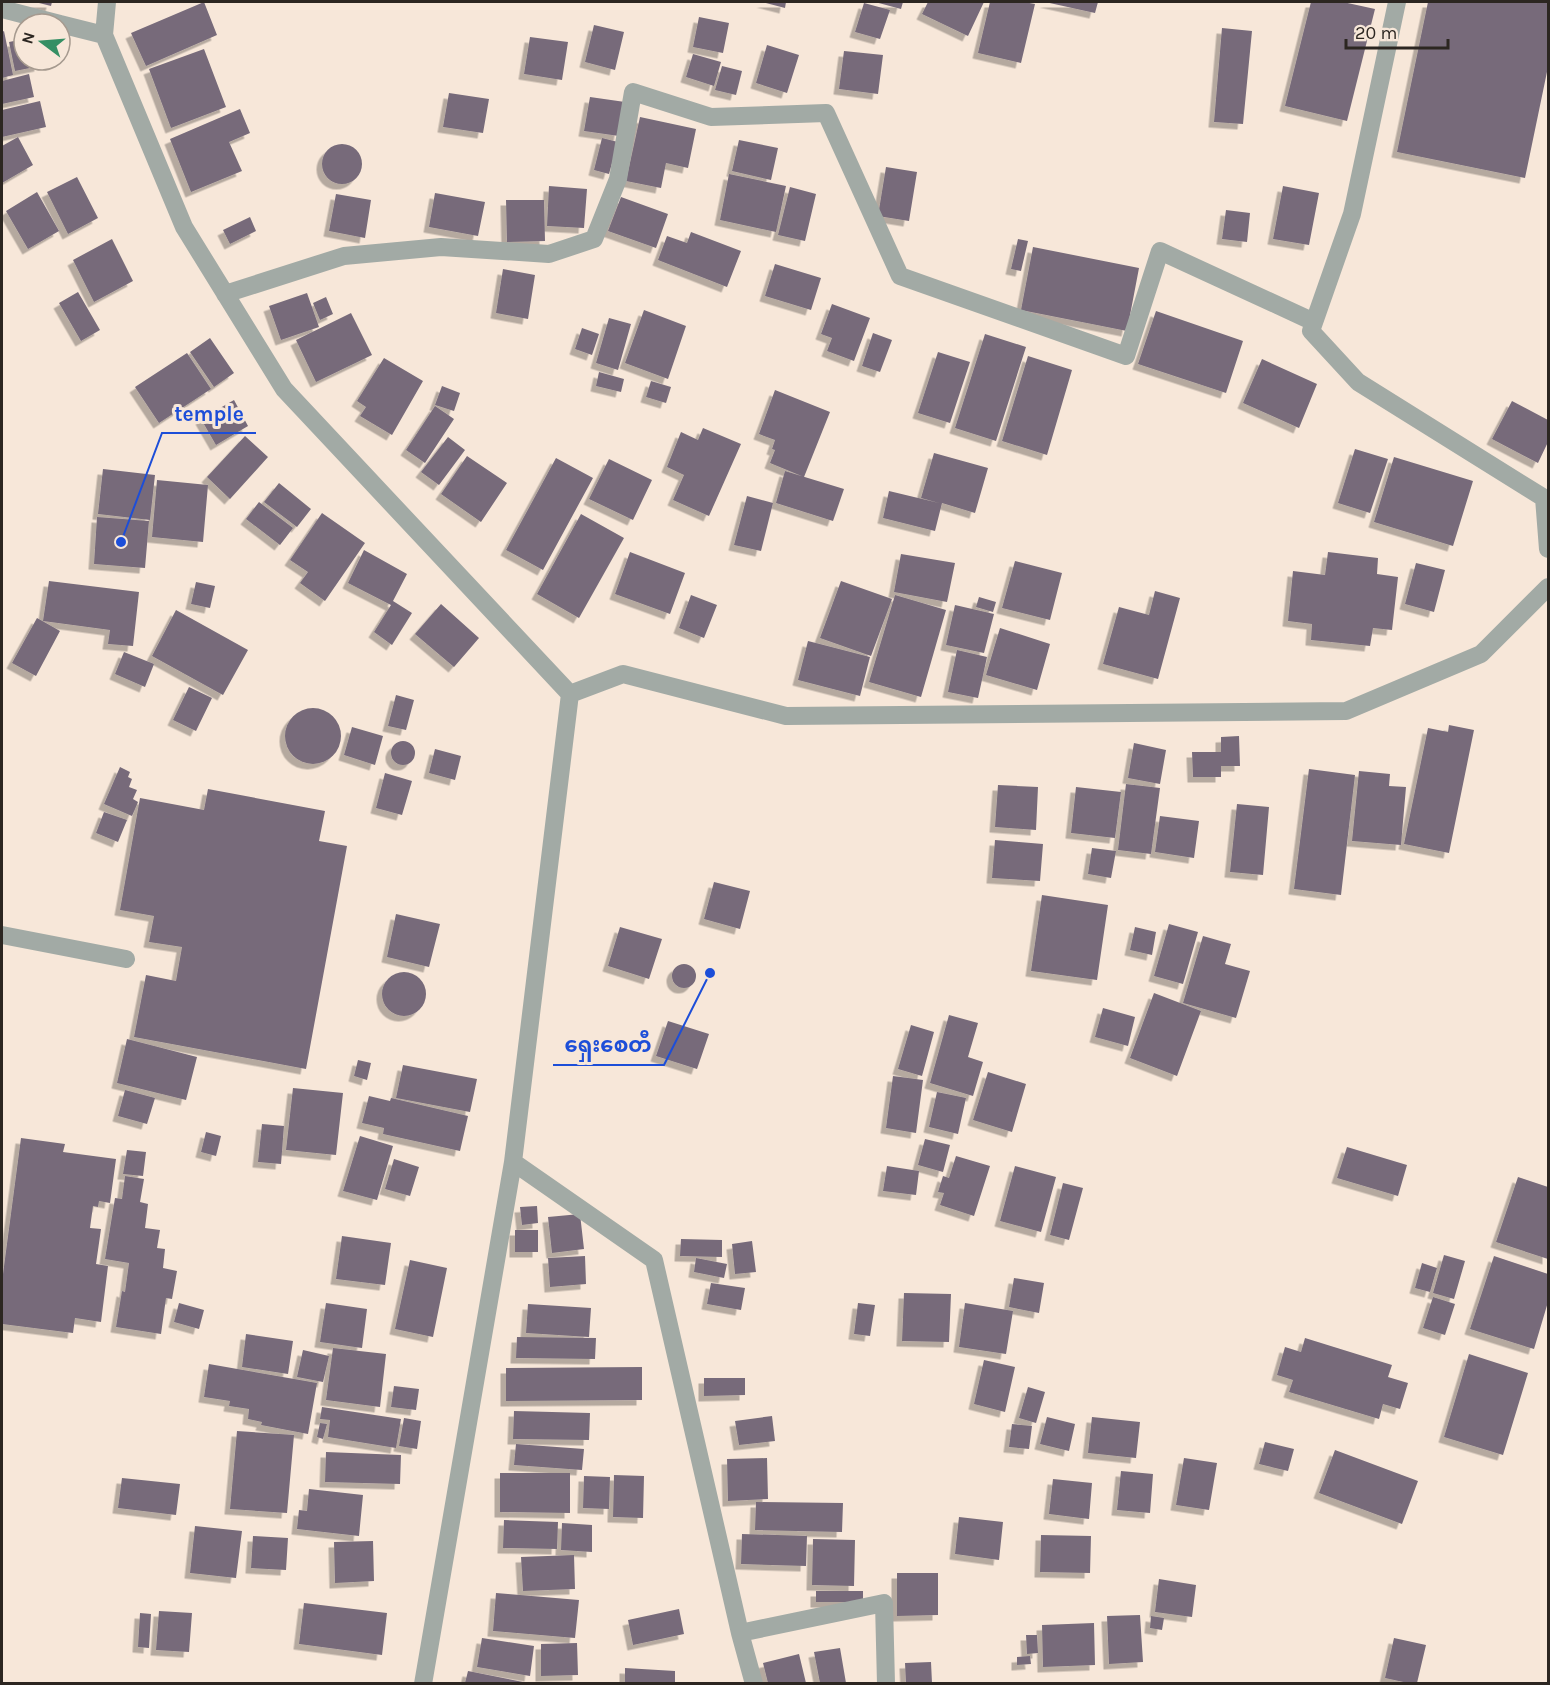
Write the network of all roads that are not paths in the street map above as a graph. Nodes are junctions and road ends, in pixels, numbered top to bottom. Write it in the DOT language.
graph roads {
  1 [pos="107,2"];
  2 [pos="1397,2"];
  3 [pos="72,27"];
  4 [pos="104,35"];
  5 [pos="225,294"];
  6 [pos="1314,322"];
  7 [pos="1548,549"];
  8 [pos="1548,587"];
  9 [pos="570,694"];
  10 [pos="2,935"];
  11 [pos="126,959"];
  12 [pos="513,1162"];
  13 [pos="740,1633"];
  14 [pos="423,1683"];
  15 [pos="754,1683"];
  16 [pos="886,1683"];
  1 -- 4 [label="street"];
  2 -- 6 [label="street"];
  3 -- 4 [label="street"];
  4 -- 5 [label="street"];
  5 -- 6 [label="street"];
  5 -- 9 [label="street"];
  6 -- 7 [label="street"];
  8 -- 9 [label="street"];
  9 -- 12 [label="street"];
  10 -- 11 [label="street"];
  12 -- 13 [label="street"];
  12 -- 14 [label="street"];
  13 -- 15 [label="street"];
  13 -- 16 [label="street"];
}
